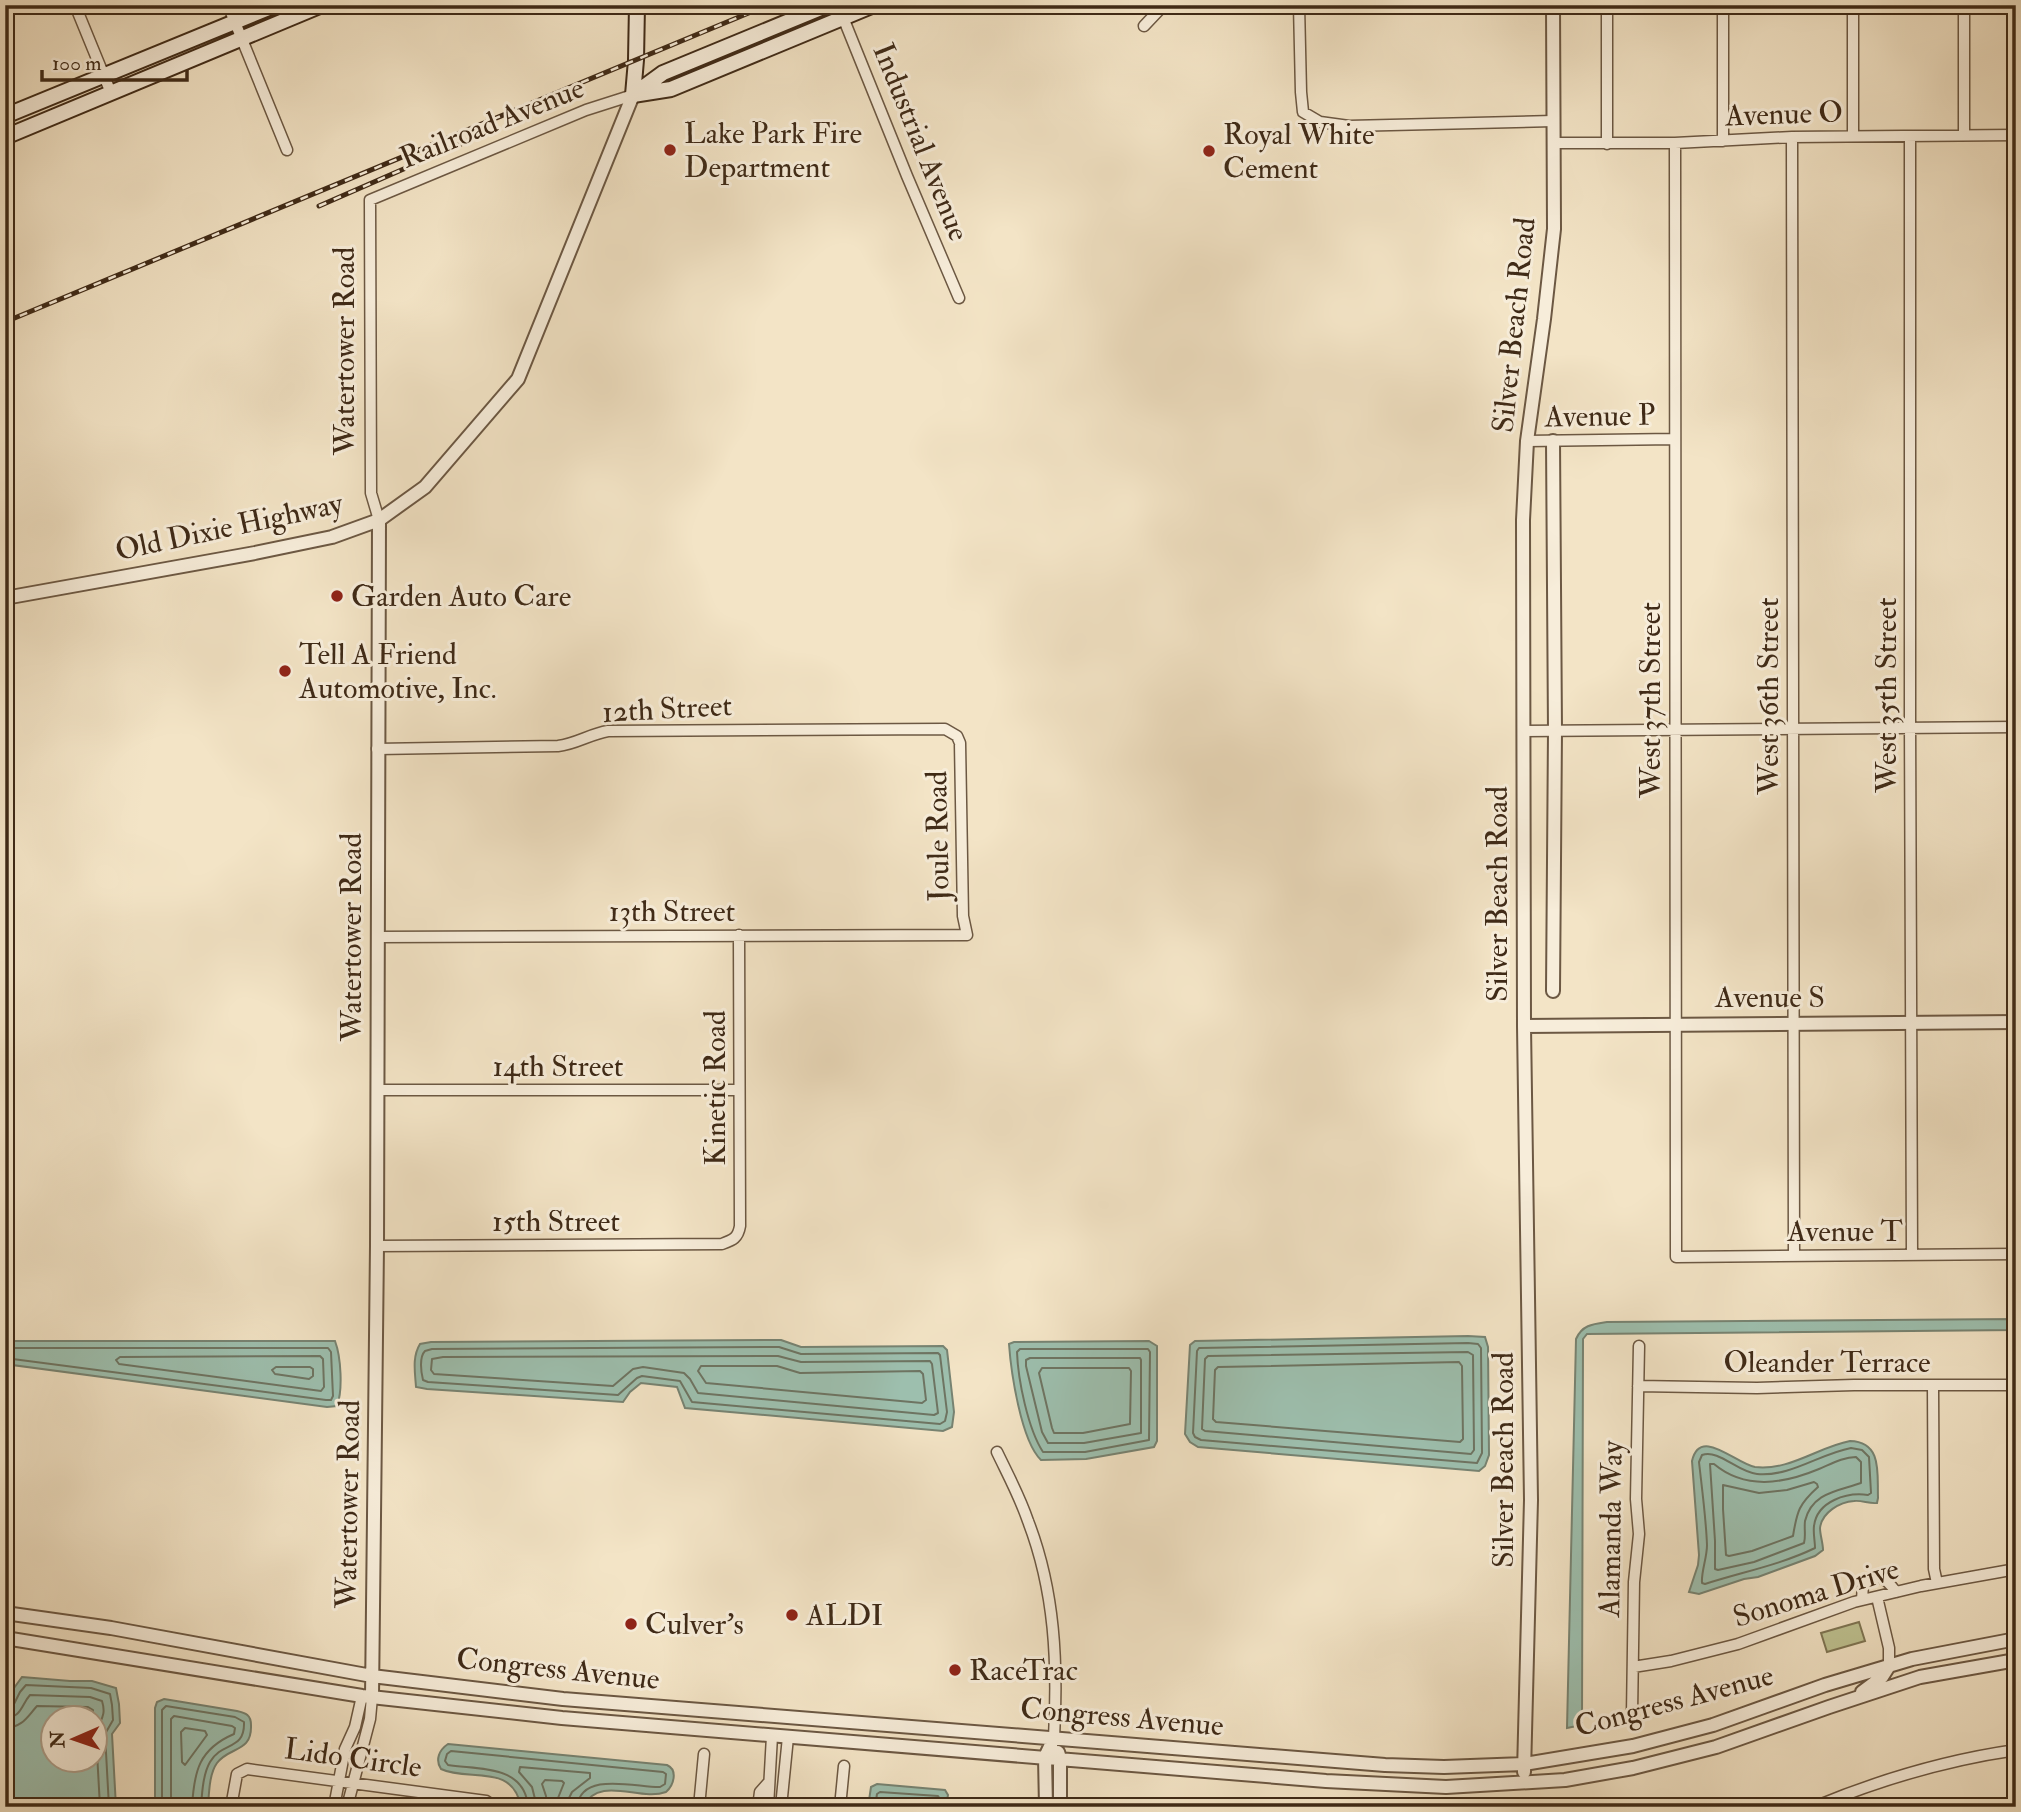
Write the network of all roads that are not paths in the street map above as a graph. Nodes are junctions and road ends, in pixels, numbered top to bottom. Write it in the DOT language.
graph roads {
  1 [pos="75,5"];
  2 [pos="228,5"];
  3 [pos="276,5"];
  4 [pos="322,5"];
  5 [pos="637,5"];
  6 [pos="828,5"];
  7 [pos="874,5"];
  8 [pos="1174,5"];
  9 [pos="1290,5"];
  10 [pos="1553,5"];
  11 [pos="1607,5"];
  12 [pos="1723,5"];
  13 [pos="1853,5"];
  14 [pos="1964,5"];
  15 [pos="1299,6"];
  16 [pos="841,12"];
  17 [pos="236,23"];
  18 [pos="1144,26"];
  19 [pos="242,38"];
  20 [pos="104,75"];
  21 [pos="111,93"];
  22 [pos="634,95"];
  23 [pos="5,116"];
  24 [pos="1553,121"];
  25 [pos="1964,135"];
  26 [pos="2016,135"];
  27 [pos="1853,136"];
  28 [pos="1910,136"];
  29 [pos="5,137"];
  30 [pos="1792,137"];
  31 [pos="1724,141"];
  32 [pos="1675,142"];
  33 [pos="1554,143"];
  34 [pos="1607,144"];
  35 [pos="287,150"];
  36 [pos="370,200"];
  37 [pos="959,298"];
  38 [pos="1674,439"];
  39 [pos="1527,441"];
  40 [pos="1553,441"];
  41 [pos="379,520"];
  42 [pos="5,598"];
  43 [pos="2016,727"];
  44 [pos="1910,728"];
  45 [pos="1793,729"];
  46 [pos="1675,730"];
  47 [pos="1523,731"];
  48 [pos="1555,731"];
  49 [pos="957,736"];
  50 [pos="377,749"];
  51 [pos="739,935"];
  52 [pos="967,935"];
  53 [pos="378,937"];
  54 [pos="1553,991"];
  55 [pos="2016,1022"];
  56 [pos="1793,1023"];
  57 [pos="1911,1023"];
  58 [pos="1675,1024"];
  59 [pos="1524,1026"];
  60 [pos="377,1090"];
  61 [pos="739,1090"];
  62 [pos="734,1239"];
  63 [pos="377,1246"];
  64 [pos="2016,1254"];
  65 [pos="1912,1255"];
  66 [pos="1794,1256"];
  67 [pos="1675,1257"];
  68 [pos="1639,1346"];
  69 [pos="1933,1385"];
  70 [pos="2016,1385"];
  71 [pos="1638,1386"];
  72 [pos="997,1452"];
  73 [pos="2016,1569"];
  74 [pos="1937,1584"];
  75 [pos="1896,1592"];
  76 [pos="1877,1597"];
  77 [pos="1862,1600"];
  78 [pos="5,1613"];
  79 [pos="5,1638"];
  80 [pos="2016,1639"];
  81 [pos="2016,1660"];
  82 [pos="1889,1666"];
  83 [pos="1633,1667"];
  84 [pos="372,1676"];
  85 [pos="367,1697"];
  86 [pos="1850,1700"];
  87 [pos="1632,1714"];
  88 [pos="772,1736"];
  89 [pos="788,1738"];
  90 [pos="1054,1738"];
  91 [pos="2016,1750"];
  92 [pos="704,1754"];
  93 [pos="1045,1757"];
  94 [pos="1060,1758"];
  95 [pos="1524,1764"];
  96 [pos="844,1766"];
  97 [pos="338,1781"];
  98 [pos="769,1782"];
  99 [pos="353,1783"];
  100 [pos="1523,1783"];
  101 [pos="231,1807"];
  102 [pos="334,1807"];
  103 [pos="347,1807"];
  104 [pos="495,1807"];
  105 [pos="699,1807"];
  106 [pos="758,1807"];
  107 [pos="768,1807"];
  108 [pos="781,1807"];
  109 [pos="839,1807"];
  110 [pos="1046,1807"];
  111 [pos="1060,1807"];
  112 [pos="1814,1807"];
  1 -- 20 [label="street"];
  2 -- 17 [label="street"];
  3 -- 17 [label="main road"];
  4 -- 19 [label="main road"];
  5 -- 22 [label="main road"];
  6 -- 22 [label="main road"];
  7 -- 16 [label="main road"];
  8 -- 18 [label="street"];
  9 -- 15 [label="street"];
  10 -- 24 [label="street, Silver Beach Road"];
  11 -- 34 [label="street"];
  12 -- 31 [label="street"];
  13 -- 27 [label="street"];
  14 -- 25 [label="street"];
  15 -- 24 [label="street"];
  16 -- 22 [label="main road"];
  16 -- 37 [label="street, Industrial Avenue"];
  17 -- 19 [label="street"];
  17 -- 20 [label="main road"];
  19 -- 21 [label="main road"];
  19 -- 35 [label="street"];
  20 -- 21 [label="street"];
  20 -- 23 [label="main road"];
  21 -- 29 [label="main road"];
  22 -- 36 [label="street, Railroad Avenue"];
  22 -- 41 [label="street, Old Dixie Highway"];
  24 -- 33 [label="street, Silver Beach Road"];
  25 -- 26 [label="street, Avenue O"];
  25 -- 28 [label="street, Avenue O"];
  27 -- 28 [label="street, Avenue O"];
  27 -- 30 [label="street, Avenue O"];
  28 -- 44 [label="street, West 35th Street"];
  30 -- 31 [label="street, Avenue O"];
  30 -- 45 [label="street, West 36th Street"];
  31 -- 32 [label="street, Avenue O"];
  32 -- 34 [label="street, Avenue O"];
  32 -- 38 [label="street, West 37th Street"];
  33 -- 34 [label="street, Avenue O"];
  33 -- 39 [label="street, Silver Beach Road"];
  36 -- 41 [label="street, Watertower Road"];
  38 -- 40 [label="street, Avenue P"];
  38 -- 46 [label="street, West 37th Street"];
  39 -- 40 [label="street, Avenue P"];
  39 -- 47 [label="street, Silver Beach Road"];
  40 -- 48 [label="street, Silver Beach Road"];
  41 -- 42 [label="street, Old Dixie Highway"];
  41 -- 50 [label="street, Watertower Road"];
  43 -- 44 [label="street"];
  44 -- 45 [label="street"];
  44 -- 57 [label="street, West 35th Street"];
  45 -- 46 [label="street"];
  45 -- 56 [label="street, West 36th Street"];
  46 -- 48 [label="street"];
  46 -- 58 [label="street, West 37th Street"];
  47 -- 48 [label="street"];
  47 -- 59 [label="street, Silver Beach Road"];
  48 -- 54 [label="street, Silver Beach Road"];
  49 -- 50 [label="street, 12th Street"];
  49 -- 52 [label="street, Joule Road"];
  50 -- 53 [label="street, Watertower Road"];
  51 -- 52 [label="street, 13th Street"];
  51 -- 53 [label="street, 13th Street"];
  51 -- 61 [label="street, Kinetic Road"];
  53 -- 60 [label="street, Watertower Road"];
  55 -- 57 [label="street, Avenue S"];
  56 -- 57 [label="street, Avenue S"];
  56 -- 58 [label="street, Avenue S"];
  56 -- 66 [label="street, West 36th Street"];
  57 -- 65 [label="street, West 35th Street"];
  58 -- 59 [label="street, Avenue S"];
  58 -- 67 [label="street, West 37th Street"];
  59 -- 95 [label="street, Silver Beach Road"];
  60 -- 61 [label="street, 14th Street"];
  60 -- 63 [label="street, Watertower Road"];
  61 -- 62 [label="street, Kinetic Road"];
  62 -- 63 [label="street, 15th Street"];
  63 -- 84 [label="street, Watertower Road"];
  64 -- 65 [label="street, Avenue T"];
  65 -- 66 [label="street, Avenue T"];
  66 -- 67 [label="street, Avenue T"];
  68 -- 71 [label="street, Alamanda Way"];
  69 -- 70 [label="street, Oleander Terrace"];
  69 -- 71 [label="street, Oleander Terrace"];
  69 -- 74 [label="street"];
  71 -- 83 [label="street, Alamanda Way"];
  72 -- 90 [label="street"];
  73 -- 74 [label="street, Sonoma Drive"];
  74 -- 75 [label="street, Sonoma Drive"];
  75 -- 76 [label="street, Sonoma Drive"];
  75 -- 77 [label="street"];
  76 -- 77 [label="street, Sonoma Drive"];
  76 -- 82 [label="street"];
  77 -- 83 [label="street, Sonoma Drive"];
  78 -- 84 [label="street, Congress Avenue"];
  79 -- 85 [label="street, Congress Avenue"];
  80 -- 82 [label="street, Congress Avenue"];
  81 -- 86 [label="street, Congress Avenue"];
  82 -- 86 [label="street"];
  82 -- 95 [label="street, Congress Avenue"];
  83 -- 87 [label="street, Alamanda Way"];
  84 -- 85 [label="street"];
  84 -- 90 [label="street, Congress Avenue"];
  85 -- 88 [label="street, Congress Avenue"];
  85 -- 97 [label="street"];
  85 -- 99 [label="street"];
  86 -- 100 [label="street, Congress Avenue"];
  88 -- 89 [label="street, Congress Avenue"];
  88 -- 98 [label="street"];
  89 -- 93 [label="street, Congress Avenue"];
  89 -- 108 [label="street"];
  90 -- 93 [label="street"];
  90 -- 94 [label="street"];
  90 -- 95 [label="street, Congress Avenue"];
  91 -- 112 [label="street"];
  92 -- 105 [label="street"];
  93 -- 94 [label="street, Congress Avenue"];
  93 -- 110 [label="street"];
  94 -- 100 [label="street, Congress Avenue"];
  94 -- 111 [label="street"];
  95 -- 100 [label="street, Silver Beach Road"];
  96 -- 109 [label="street"];
  97 -- 99 [label="street, Lido Circle"];
  97 -- 101 [label="street, Lido Circle"];
  97 -- 102 [label="street"];
  98 -- 106 [label="street"];
  98 -- 107 [label="street"];
  99 -- 103 [label="street"];
  99 -- 104 [label="street, Lido Circle"];
}
